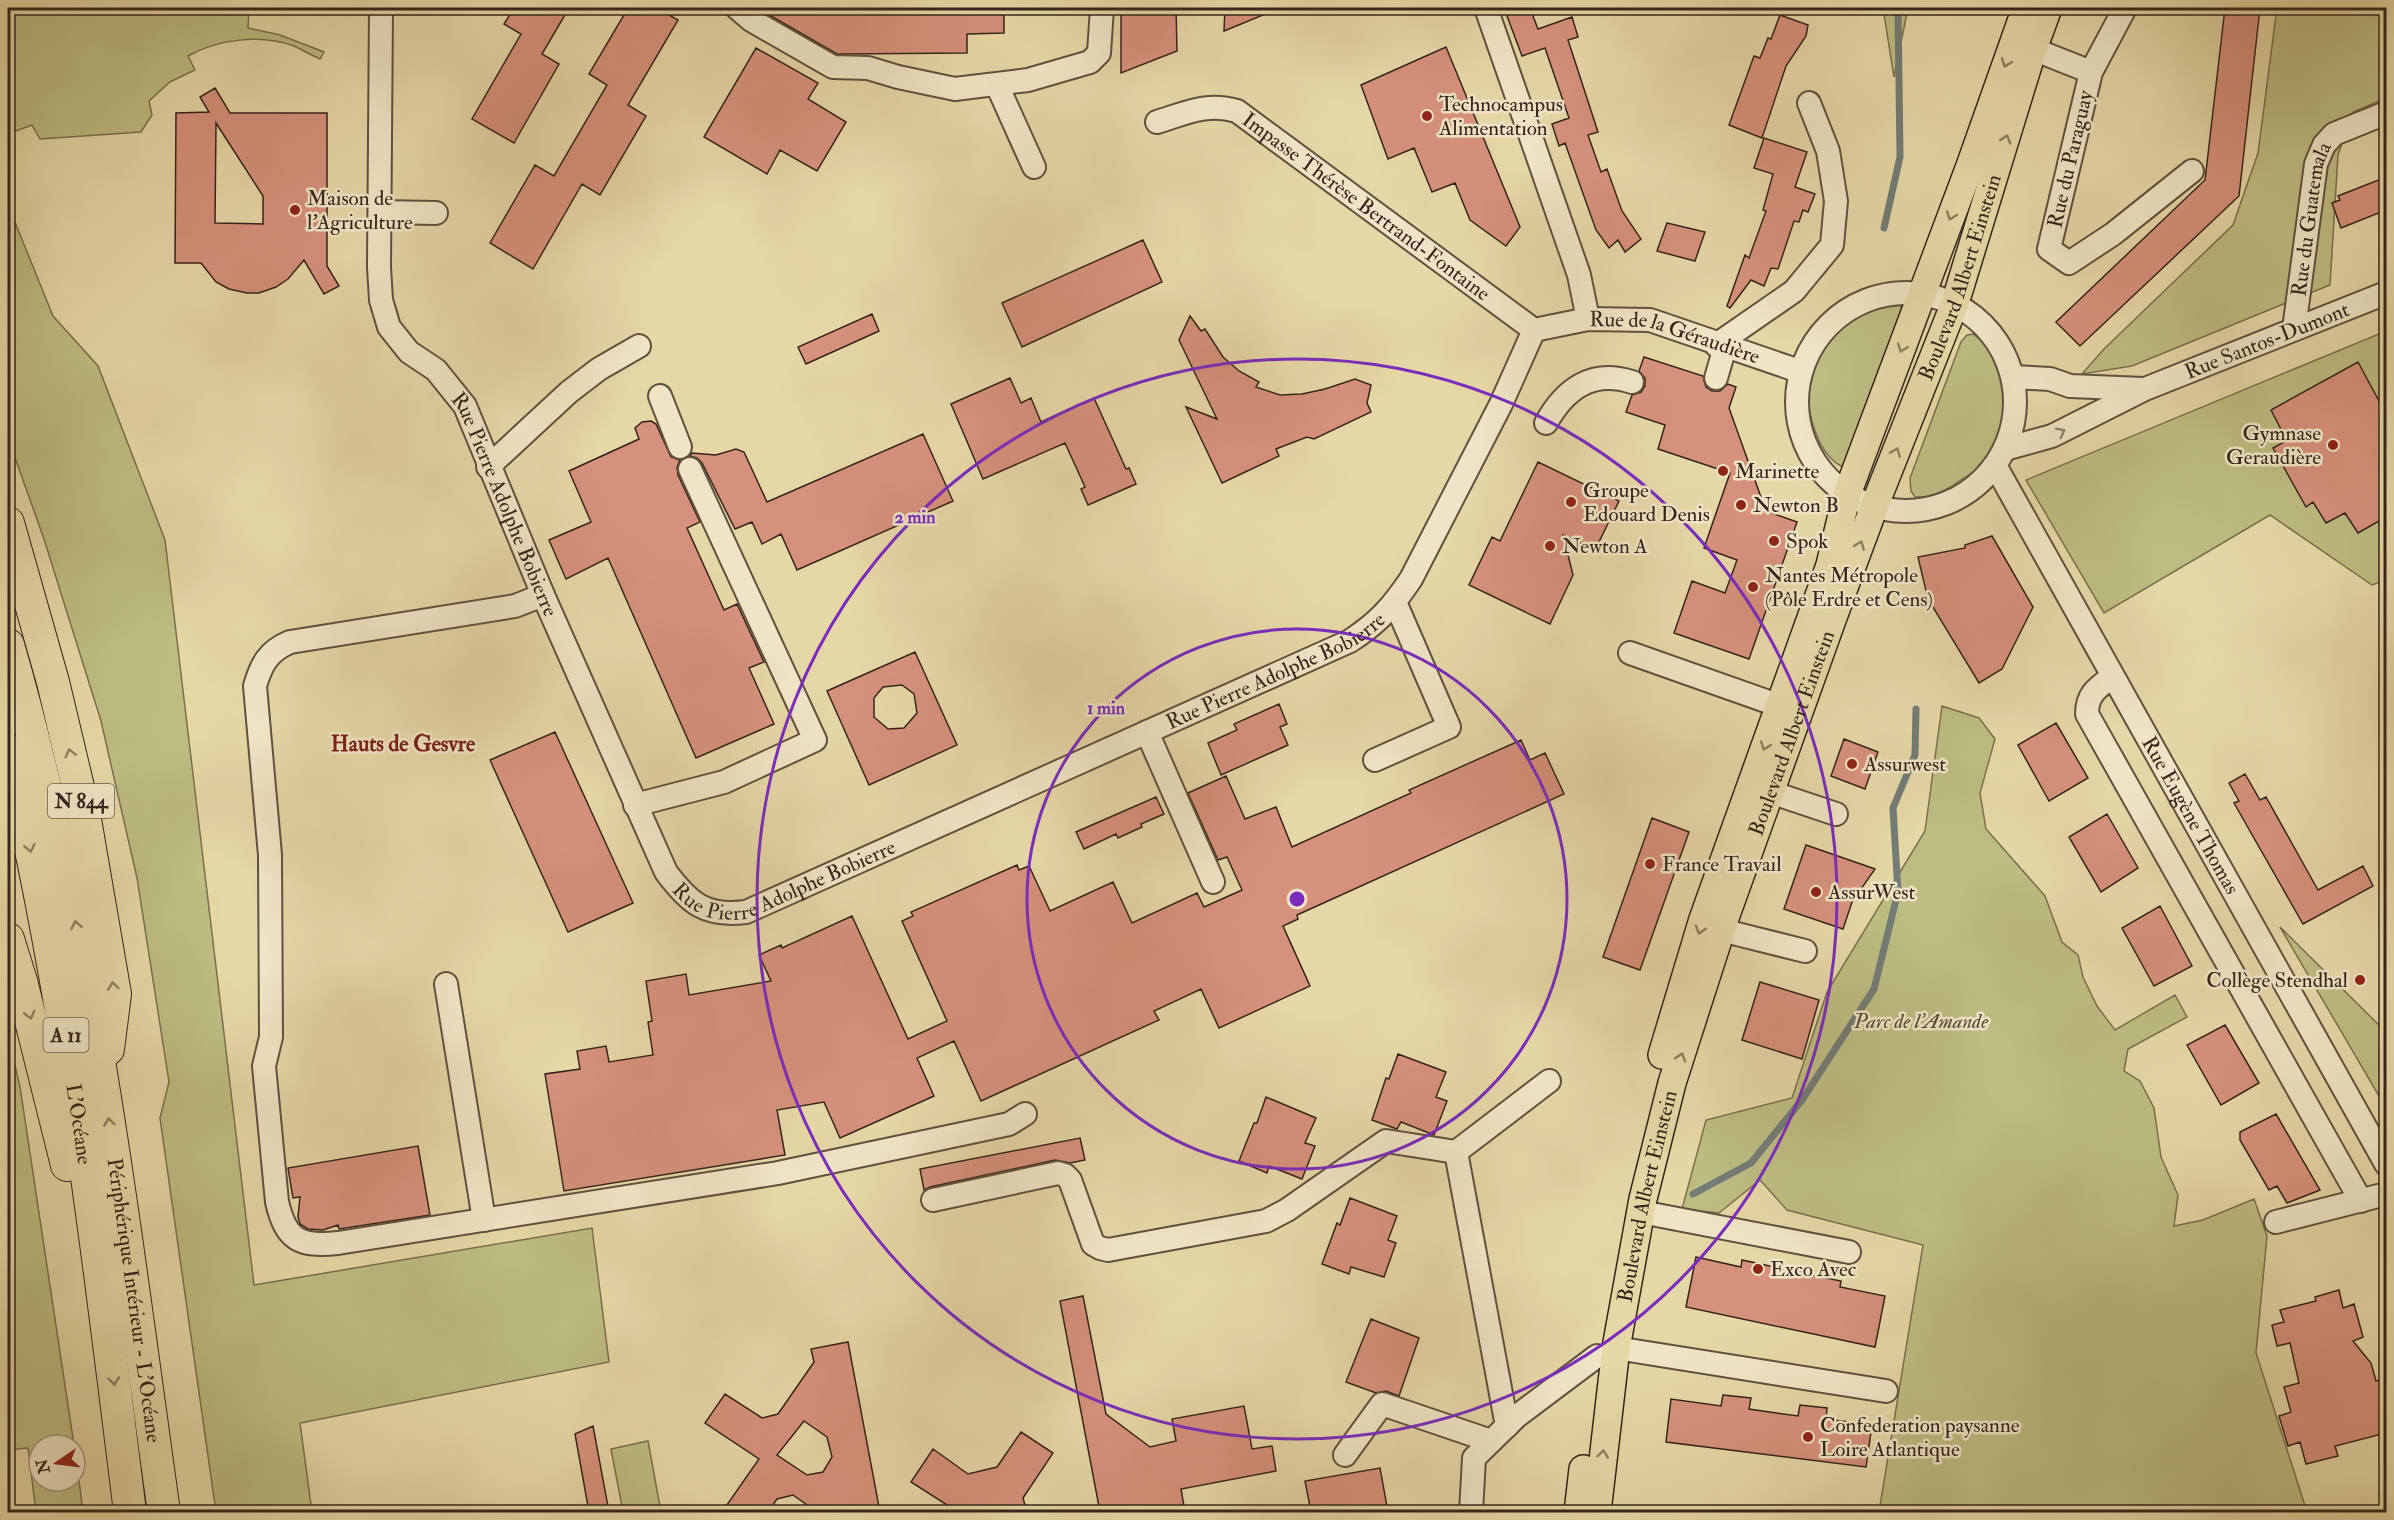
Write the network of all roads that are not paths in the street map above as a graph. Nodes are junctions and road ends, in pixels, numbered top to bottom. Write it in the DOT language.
graph roads {
  1 [pos="381,8"];
  2 [pos="737,8"];
  3 [pos="1102,8"];
  4 [pos="1486,8"];
  5 [pos="2026,8"];
  6 [pos="2048,8"];
  7 [pos="2125,8"];
  8 [pos="2032,49"];
  9 [pos="2091,72"];
  10 [pos="997,85"];
  11 [pos="1809,103"];
  12 [pos="2386,113"];
  13 [pos="1157,122"];
  14 [pos="1034,167"];
  15 [pos="2192,171"];
  16 [pos="380,212"];
  17 [pos="436,213"];
  18 [pos="1922,293"];
  19 [pos="2386,293"];
  20 [pos="1955,303"];
  21 [pos="1588,319"];
  22 [pos="2294,329"];
  23 [pos="1534,330"];
  24 [pos="639,346"];
  25 [pos="1721,346"];
  26 [pos="1799,371"];
  27 [pos="2013,377"];
  28 [pos="1716,378"];
  29 [pos="1632,382"];
  30 [pos="2145,389"];
  31 [pos="660,396"];
  32 [pos="1546,423"];
  33 [pos="680,447"];
  34 [pos="2001,458"];
  35 [pos="489,467"];
  36 [pos="690,469"];
  37 [pos="1847,494"];
  38 [pos="1874,507"];
  39 [pos="8,523"];
  40 [pos="543,595"];
  41 [pos="1395,602"];
  42 [pos="8,645"];
  43 [pos="1630,653"];
  44 [pos="2112,677"];
  45 [pos="1780,706"];
  46 [pos="1147,732"];
  47 [pos="8,750"];
  48 [pos="1375,760"];
  49 [pos="1770,792"];
  50 [pos="635,805"];
  51 [pos="1836,814"];
  52 [pos="1213,882"];
  53 [pos="1721,930"];
  54 [pos="8,939"];
  55 [pos="1805,951"];
  56 [pos="446,984"];
  57 [pos="1549,1081"];
  58 [pos="104,1086"];
  59 [pos="1025,1114"];
  60 [pos="1456,1152"];
  61 [pos="2386,1164"];
  62 [pos="2386,1194"];
  63 [pos="933,1200"];
  64 [pos="2361,1201"];
  65 [pos="1641,1212"];
  66 [pos="484,1220"];
  67 [pos="2276,1222"];
  68 [pos="1849,1252"];
  69 [pos="106,1323"];
  70 [pos="1606,1352"];
  71 [pos="1886,1391"];
  72 [pos="1499,1433"];
  73 [pos="1345,1455"];
  74 [pos="130,1512"];
  75 [pos="164,1512"];
  76 [pos="1471,1512"];
  77 [pos="1578,1512"];
  78 [pos="1597,1512"];
  1 -- 16 [label="street, Rue Pierre Adolphe Bobierre"];
  2 -- 10 [label="street"];
  3 -- 10 [label="street"];
  4 -- 21 [label="street, Rue de la Géraudière"];
  5 -- 18 [label="main road, Boulevard Albert Einstein, one-way"];
  6 -- 8 [label="main road, Boulevard Albert Einstein"];
  7 -- 9 [label="street, Rue du Paraguay"];
  8 -- 9 [label="street, Rue du Paraguay"];
  20 -- 8 [label="main road, Boulevard Albert Einstein, one-way"];
  9 -- 15 [label="street, Rue du Paraguay"];
  10 -- 14 [label="street"];
  11 -- 25 [label="street"];
  12 -- 22 [label="street, Rue du Guatemala"];
  13 -- 23 [label="street, Impasse Thérèse Bertrand-Fontaine"];
  16 -- 17 [label="street"];
  16 -- 35 [label="street, Rue Pierre Adolphe Bobierre"];
  18 -- 20 [label="street"];
  18 -- 26 [label="street"];
  18 -- 37 [label="main road, Boulevard Albert Einstein, one-way"];
  19 -- 22 [label="street, Rue Santos-Dumont"];
  20 -- 27 [label="street"];
  38 -- 20 [label="main road, Boulevard Albert Einstein, one-way"];
  21 -- 23 [label="street"];
  21 -- 25 [label="street, Rue de la Géraudière"];
  22 -- 30 [label="street, Rue Santos-Dumont"];
  23 -- 41 [label="street, Rue Pierre Adolphe Bobierre"];
  24 -- 35 [label="street"];
  25 -- 26 [label="street, Rue de la Géraudière"];
  25 -- 28 [label="street"];
  26 -- 37 [label="street"];
  27 -- 30 [label="street, Rue Santos-Dumont"];
  27 -- 34 [label="street"];
  29 -- 32 [label="street"];
  34 -- 30 [label="street, Rue Santos-Dumont, one-way"];
  31 -- 33 [label="street"];
  34 -- 38 [label="street"];
  34 -- 44 [label="street, Rue Eugène Thomas"];
  35 -- 40 [label="street, Rue Pierre Adolphe Bobierre"];
  36 -- 50 [label="street"];
  37 -- 38 [label="street"];
  37 -- 45 [label="main road, Boulevard Albert Einstein"];
  49 -- 38 [label="main road, Boulevard Albert Einstein, one-way"];
  58 -- 39 [label="highway, N 844, one-way"];
  40 -- 50 [label="street, Rue Pierre Adolphe Bobierre"];
  40 -- 66 [label="street"];
  41 -- 46 [label="street, Rue Pierre Adolphe Bobierre"];
  41 -- 48 [label="street"];
  58 -- 42 [label="highway, L’Océane / A 11, one-way"];
  43 -- 45 [label="street"];
  44 -- 61 [label="street, Rue Eugène Thomas"];
  44 -- 64 [label="street"];
  45 -- 70 [label="main road, Boulevard Albert Einstein, one-way"];
  46 -- 50 [label="street, Rue Pierre Adolphe Bobierre"];
  46 -- 52 [label="street"];
  47 -- 69 [label="highway, L’Océane / A 11, one-way"];
  49 -- 51 [label="street"];
  49 -- 53 [label="main road, Boulevard Albert Einstein"];
  53 -- 55 [label="street"];
  65 -- 53 [label="main road, Boulevard Albert Einstein, one-way"];
  54 -- 69 [label="highway, one-way"];
  56 -- 66 [label="street"];
  57 -- 60 [label="street"];
  75 -- 58 [label="highway, Périphérique Intérieur - L’Océane / A 11, one-way"];
  59 -- 66 [label="street"];
  60 -- 63 [label="street"];
  60 -- 72 [label="street"];
  62 -- 64 [label="street"];
  64 -- 67 [label="street"];
  65 -- 68 [label="street"];
  65 -- 70 [label="main road, Boulevard Albert Einstein"];
  69 -- 74 [label="highway, A 11, one-way"];
  70 -- 71 [label="street"];
  70 -- 72 [label="street"];
  70 -- 77 [label="main road, Boulevard Albert Einstein"];
  78 -- 70 [label="main road, Boulevard Albert Einstein, one-way"];
  72 -- 73 [label="street"];
  72 -- 76 [label="street"];
}
